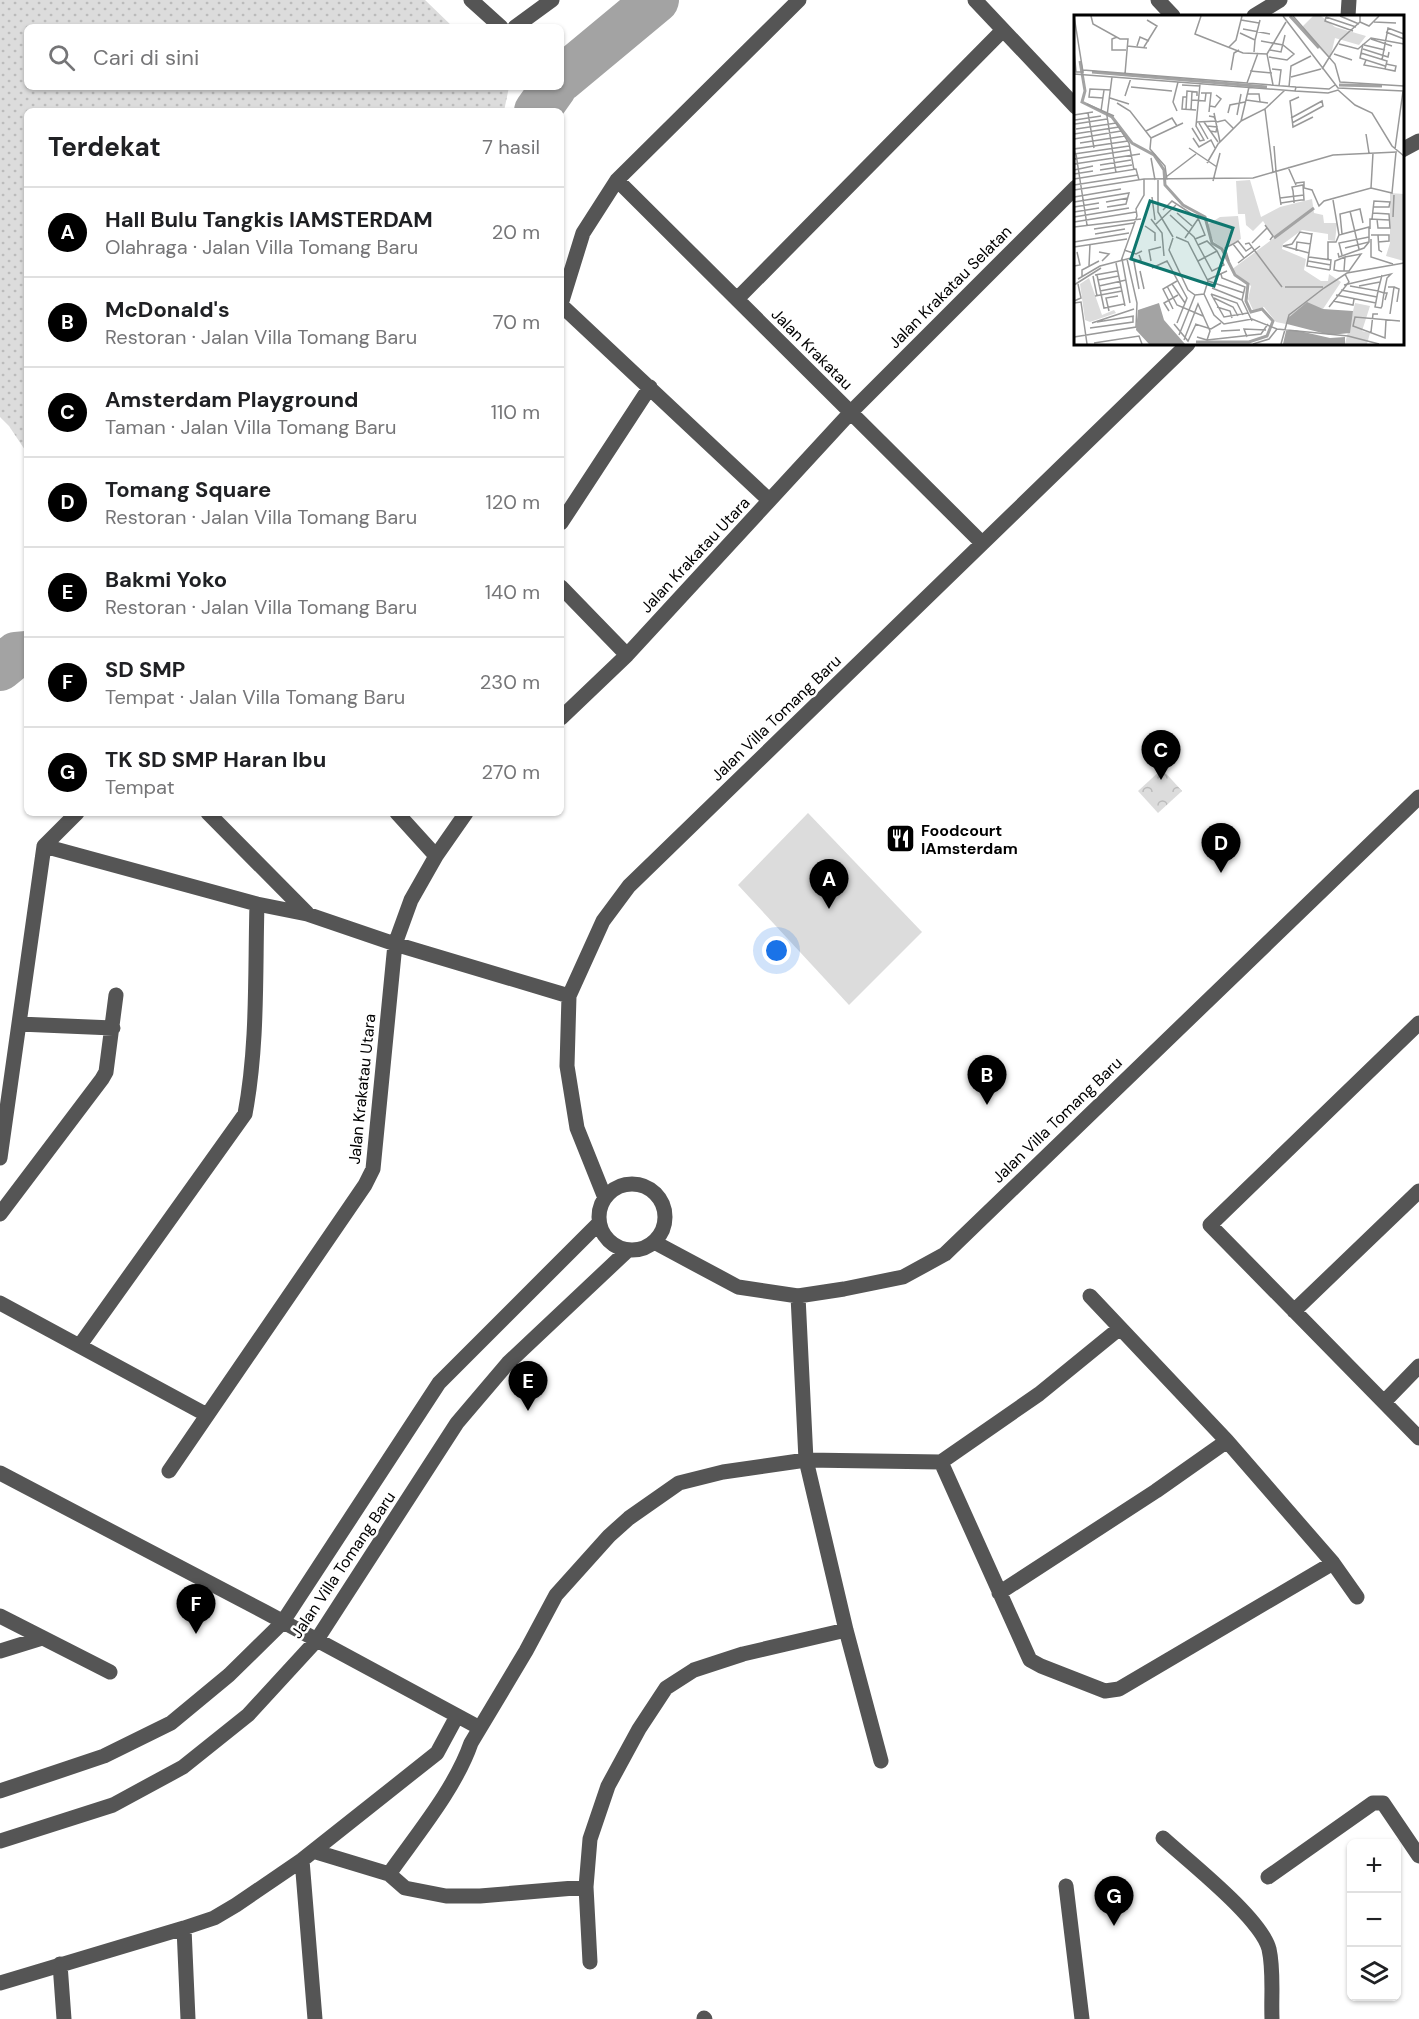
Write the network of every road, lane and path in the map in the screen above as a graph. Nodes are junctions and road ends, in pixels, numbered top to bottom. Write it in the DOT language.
graph roads {
  1 [pos="471,0"];
  2 [pos="552,0"];
  3 [pos="799,0"];
  4 [pos="975,0"];
  5 [pos="1158,0"];
  6 [pos="1280,0"];
  7 [pos="1349,0"];
  8 [pos="1172,15"];
  9 [pos="1256,15"];
  10 [pos="1348,15"];
  11 [pos="498,24"];
  12 [pos="519,24"];
  13 [pos="1003,30"];
  14 [pos="1074,105"];
  15 [pos="1419,141"];
  16 [pos="1404,149"];
  17 [pos="617,180"];
  18 [pos="1074,189"];
  19 [pos="564,295"];
  20 [pos="737,300"];
  21 [pos="564,308"];
  22 [pos="1187,345"];
  23 [pos="650,387"];
  24 [pos="851,412"];
  25 [pos="769,500"];
  26 [pos="564,518"];
  27 [pos="982,543"];
  28 [pos="564,591"];
  29 [pos="627,655"];
  30 [pos="564,715"];
  31 [pos="1419,797"];
  32 [pos="74,816"];
  33 [pos="211,816"];
  34 [pos="400,816"];
  35 [pos="464,816"];
  36 [pos="44,846"];
  37 [pos="436,856"];
  38 [pos="257,904"];
  39 [pos="307,914"];
  40 [pos="395,945"];
  41 [pos="116,995"];
  42 [pos="569,996"];
  43 [pos="1419,1023"];
  44 [pos="19,1024"];
  45 [pos="113,1028"];
  46 [pos="0,1158"];
  47 [pos="1419,1191"];
  48 [pos="605,1198"];
  49 [pos="0,1214"];
  50 [pos="599,1223"];
  51 [pos="654,1242"];
  52 [pos="627,1251"];
  53 [pos="798,1296"];
  54 [pos="1090,1296"];
  55 [pos="0,1303"];
  56 [pos="1294,1311"];
  57 [pos="1120,1328"];
  58 [pos="80,1345"];
  59 [pos="1419,1366"];
  60 [pos="1384,1402"];
  61 [pos="207,1415"];
  62 [pos="1419,1438"];
  63 [pos="1227,1441"];
  64 [pos="806,1460"];
  65 [pos="941,1462"];
  66 [pos="169,1471"];
  67 [pos="0,1473"];
  68 [pos="1333,1563"];
  69 [pos="999,1593"];
  70 [pos="1357,1597"];
  71 [pos="0,1616"];
  72 [pos="282,1623"];
  73 [pos="846,1630"];
  74 [pos="42,1638"];
  75 [pos="316,1641"];
  76 [pos="0,1651"];
  77 [pos="110,1672"];
  78 [pos="457,1716"];
  79 [pos="480,1728"];
  80 [pos="881,1761"];
  81 [pos="0,1791"];
  82 [pos="1162,1838"];
  83 [pos="0,1841"];
  84 [pos="308,1855"];
  85 [pos="1419,1856"];
  86 [pos="389,1874"];
  87 [pos="1268,1877"];
  88 [pos="1066,1886"];
  89 [pos="586,1887"];
  90 [pos="184,1928"];
  91 [pos="590,1962"];
  92 [pos="60,1964"];
  93 [pos="0,1983"];
  94 [pos="64,2019"];
  95 [pos="188,2019"];
  96 [pos="315,2019"];
  97 [pos="1082,2019"];
  98 [pos="1272,2019"];
  1 -- 11 [label="street"];
  2 -- 12 [label="street"];
  3 -- 17 [label="street"];
  4 -- 13 [label="street"];
  5 -- 8 [label="street"];
  6 -- 9 [label="street"];
  7 -- 10 [label="street"];
  13 -- 14 [label="street"];
  13 -- 20 [label="street"];
  15 -- 16 [label="street"];
  17 -- 19 [label="street"];
  17 -- 20 [label="street, Jalan Krakatau"];
  18 -- 24 [label="street, Jalan Krakatau Selatan"];
  20 -- 24 [label="street, Jalan Krakatau"];
  21 -- 23 [label="street"];
  22 -- 27 [label="street, Jalan Villa Tomang Baru"];
  23 -- 25 [label="street"];
  23 -- 26 [label="street"];
  24 -- 25 [label="street, Jalan Krakatau Utara"];
  24 -- 27 [label="street, Jalan Krakatau"];
  25 -- 29 [label="street, Jalan Krakatau Utara"];
  27 -- 42 [label="street, Jalan Villa Tomang Baru"];
  28 -- 29 [label="street"];
  29 -- 30 [label="street, Jalan Krakatau Utara"];
  31 -- 53 [label="street, Jalan Villa Tomang Baru"];
  32 -- 36 [label="street"];
  33 -- 39 [label="street"];
  34 -- 37 [label="street"];
  35 -- 37 [label="street, Jalan Krakatau Utara"];
  36 -- 38 [label="street"];
  36 -- 44 [label="street"];
  37 -- 40 [label="street, Jalan Krakatau Utara"];
  38 -- 39 [label="street"];
  38 -- 58 [label="street"];
  39 -- 40 [label="street"];
  40 -- 42 [label="street"];
  40 -- 61 [label="street, Jalan Krakatau Utara"];
  41 -- 45 [label="street"];
  42 -- 48 [label="street, Jalan Villa Tomang Baru"];
  43 -- 56 [label="street"];
  44 -- 45 [label="street"];
  44 -- 46 [label="street"];
  45 -- 49 [label="street"];
  47 -- 56 [label="street"];
  48 -- 50 [label="street"];
  48 -- 51 [label="street"];
  50 -- 52 [label="street"];
  50 -- 72 [label="street, Jalan Villa Tomang Baru"];
  51 -- 52 [label="street"];
  51 -- 53 [label="street, Jalan Villa Tomang Baru"];
  52 -- 75 [label="street, Jalan Villa Tomang Baru"];
  53 -- 64 [label="street"];
  54 -- 57 [label="street"];
  55 -- 58 [label="street"];
  56 -- 60 [label="street"];
  57 -- 63 [label="street"];
  57 -- 65 [label="street"];
  58 -- 61 [label="street"];
  59 -- 60 [label="street"];
  60 -- 62 [label="street"];
  61 -- 66 [label="street, Jalan Krakatau Utara"];
  63 -- 68 [label="street"];
  63 -- 69 [label="street"];
  64 -- 65 [label="street"];
  64 -- 73 [label="street"];
  64 -- 79 [label="street"];
  65 -- 69 [label="street"];
  67 -- 72 [label="street"];
  68 -- 69 [label="street"];
  68 -- 70 [label="street"];
  71 -- 74 [label="street"];
  72 -- 75 [label="street"];
  72 -- 81 [label="street, Jalan Villa Tomang Baru"];
  73 -- 80 [label="street"];
  73 -- 89 [label="street"];
  74 -- 76 [label="street"];
  74 -- 77 [label="street"];
  75 -- 78 [label="street"];
  75 -- 83 [label="street, Jalan Villa Tomang Baru"];
  78 -- 79 [label="street"];
  78 -- 84 [label="street"];
  79 -- 86 [label="street"];
  82 -- 98 [label="street"];
  84 -- 86 [label="street"];
  84 -- 90 [label="street"];
  84 -- 96 [label="street"];
  85 -- 87 [label="street"];
  86 -- 89 [label="street"];
  88 -- 97 [label="street"];
  89 -- 91 [label="street"];
  90 -- 92 [label="street"];
  90 -- 95 [label="street"];
  92 -- 93 [label="street"];
  92 -- 94 [label="street"];
}
